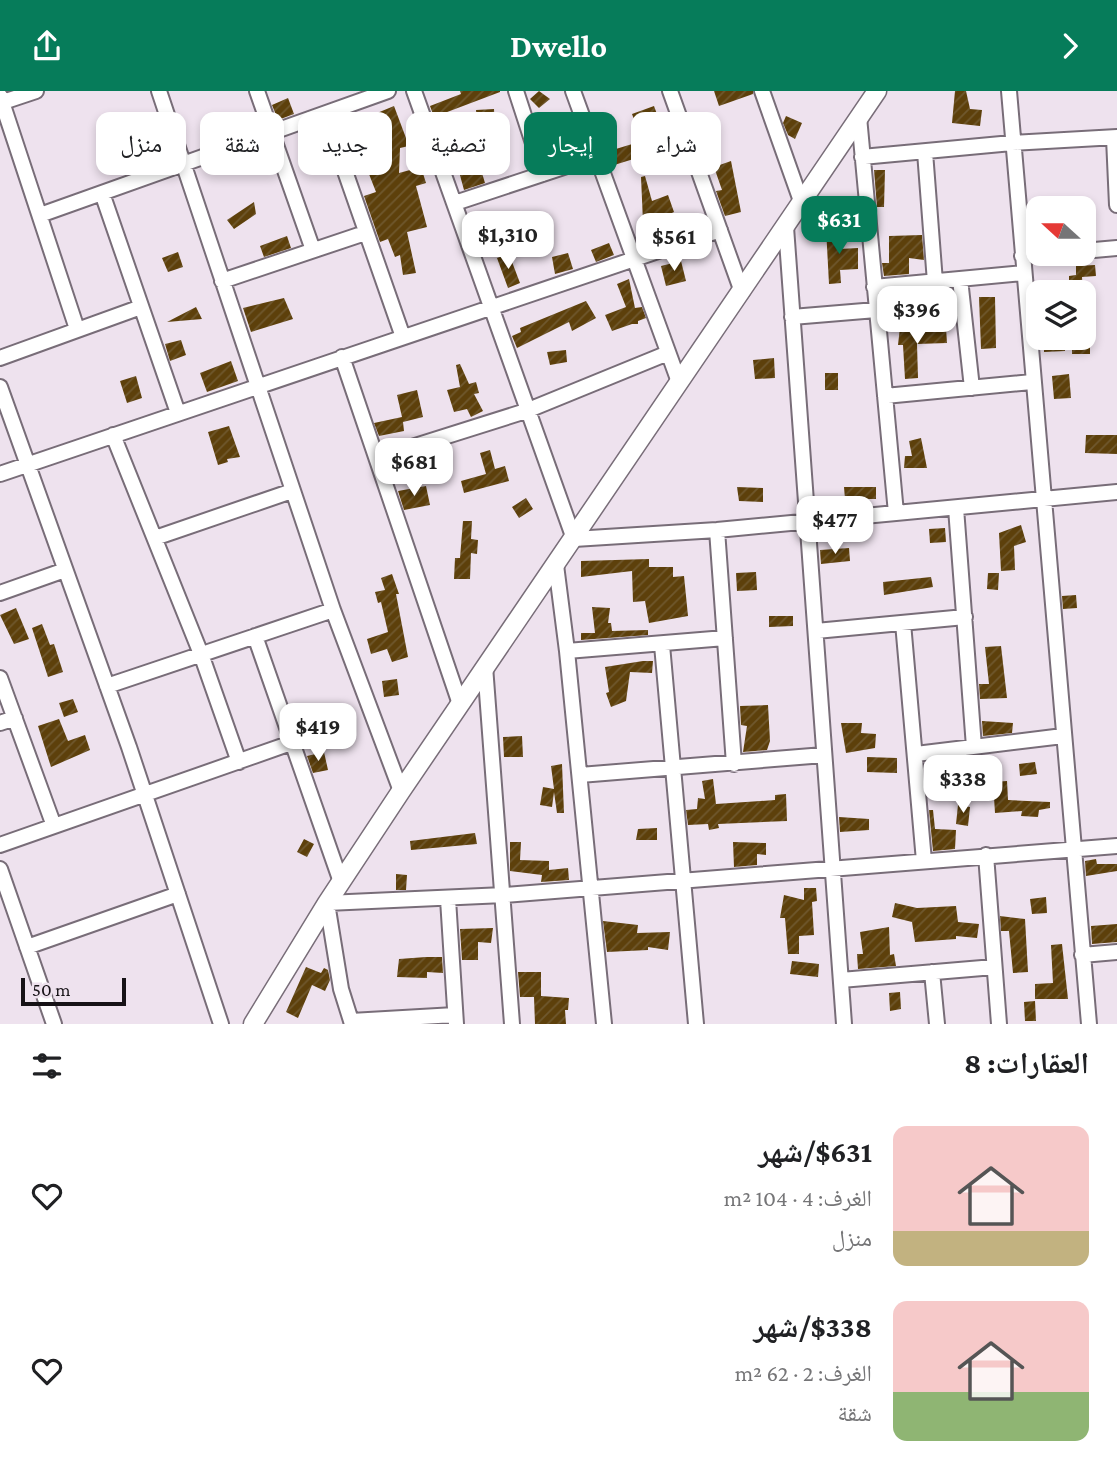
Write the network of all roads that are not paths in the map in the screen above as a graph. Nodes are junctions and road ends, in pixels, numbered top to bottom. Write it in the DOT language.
graph roads {
  1 [pos="36,91"];
  2 [pos="159,91"];
  3 [pos="257,91"];
  4 [pos="388,91"];
  5 [pos="414,91"];
  6 [pos="516,91"];
  7 [pos="573,91"];
  8 [pos="670,91"];
  9 [pos="762,91"];
  10 [pos="877,91"];
  11 [pos="1009,91"];
  12 [pos="1,100"];
  13 [pos="166,112"];
  14 [pos="264,112"];
  15 [pos="330,112"];
  16 [pos="581,112"];
  17 [pos="524,116"];
  18 [pos="859,117"];
  19 [pos="1115,137"];
  20 [pos="1012,143"];
  21 [pos="925,152"];
  22 [pos="862,157"];
  23 [pos="284,167"];
  24 [pos="186,173"];
  25 [pos="152,175"];
  26 [pos="346,175"];
  27 [pos="540,175"];
  28 [pos="604,175"];
  29 [pos="102,193"];
  30 [pos="802,201"];
  31 [pos="455,203"];
  32 [pos="1117,205"];
  33 [pos="40,215"];
  34 [pos="786,226"];
  35 [pos="720,230"];
  36 [pos="365,233"];
  37 [pos="1117,248"];
  38 [pos="313,250"];
  39 [pos="1096,250"];
  40 [pos="1021,256"];
  41 [pos="1026,256"];
  42 [pos="634,260"];
  43 [pos="1023,273"];
  44 [pos="960,279"];
  45 [pos="222,281"];
  46 [pos="935,282"];
  47 [pos="874,288"];
  48 [pos="742,292"];
  49 [pos="141,307"];
  50 [pos="493,308"];
  51 [pos="876,310"];
  52 [pos="792,317"];
  53 [pos="77,330"];
  54 [pos="403,337"];
  55 [pos="668,352"];
  56 [pos="342,357"];
  57 [pos="0,358"];
  58 [pos="679,382"];
  59 [pos="1032,382"];
  60 [pos="257,386"];
  61 [pos="0,387"];
  62 [pos="972,388"];
  63 [pos="885,396"];
  64 [pos="3,405"];
  65 [pos="526,411"];
  66 [pos="178,413"];
  67 [pos="113,435"];
  68 [pos="377,458"];
  69 [pos="27,464"];
  70 [pos="0,474"];
  71 [pos="292,491"];
  72 [pos="1117,492"];
  73 [pos="1042,500"];
  74 [pos="956,508"];
  75 [pos="896,513"];
  76 [pos="807,522"];
  77 [pos="717,530"];
  78 [pos="155,538"];
  79 [pos="573,539"];
  80 [pos="556,565"];
  81 [pos="65,570"];
  82 [pos="0,593"];
  83 [pos="333,610"];
  84 [pos="964,617"];
  85 [pos="903,623"];
  86 [pos="816,631"];
  87 [pos="254,636"];
  88 [pos="725,638"];
  89 [pos="662,645"];
  90 [pos="567,652"];
  91 [pos="201,654"];
  92 [pos="485,666"];
  93 [pos="0,678"];
  94 [pos="107,686"];
  95 [pos="460,704"];
  96 [pos="15,718"];
  97 [pos="0,723"];
  98 [pos="1063,736"];
  99 [pos="291,743"];
  100 [pos="974,747"];
  101 [pos="916,754"];
  102 [pos="824,755"];
  103 [pos="239,762"];
  104 [pos="734,764"];
  105 [pos="672,768"];
  106 [pos="580,775"];
  107 [pos="401,791"];
  108 [pos="146,795"];
  109 [pos="54,826"];
  110 [pos="0,845"];
  111 [pos="1117,846"];
  112 [pos="1072,850"];
  113 [pos="986,855"];
  114 [pos="924,860"];
  115 [pos="833,867"];
  116 [pos="0,869"];
  117 [pos="683,880"];
  118 [pos="341,882"];
  119 [pos="592,888"];
  120 [pos="178,894"];
  121 [pos="504,895"];
  122 [pos="448,899"];
  123 [pos="327,903"];
  124 [pos="27,947"];
  125 [pos="1117,953"];
  126 [pos="1082,955"];
  127 [pos="994,967"];
  128 [pos="932,972"];
  129 [pos="841,980"];
  130 [pos="456,1020"];
  131 [pos="352,1022"];
  132 [pos="54,1024"];
  133 [pos="221,1024"];
  134 [pos="253,1024"];
  135 [pos="512,1024"];
  136 [pos="604,1024"];
  137 [pos="696,1024"];
  138 [pos="844,1024"];
  139 [pos="937,1024"];
  140 [pos="999,1024"];
  141 [pos="1089,1024"];
  1 -- 12 [label="street"];
  2 -- 13 [label="street"];
  3 -- 14 [label="street"];
  4 -- 15 [label="street"];
  5 -- 31 [label="street"];
  6 -- 17 [label="street"];
  7 -- 16 [label="street"];
  8 -- 35 [label="street"];
  9 -- 30 [label="street"];
  10 -- 18 [label="street"];
  11 -- 20 [label="street"];
  12 -- 33 [label="street"];
  18 -- 22 [label="street"];
  18 -- 30 [label="street"];
  19 -- 20 [label="street"];
  19 -- 32 [label="street"];
  20 -- 21 [label="street"];
  20 -- 40 [label="street"];
  21 -- 22 [label="street"];
  21 -- 46 [label="street"];
  22 -- 47 [label="street"];
  23 -- 38 [label="street"];
  24 -- 45 [label="street"];
  25 -- 29 [label="street"];
  26 -- 36 [label="street"];
  27 -- 31 [label="street"];
  28 -- 42 [label="street"];
  29 -- 33 [label="street"];
  29 -- 49 [label="street"];
  30 -- 34 [label="street"];
  31 -- 50 [label="street"];
  33 -- 53 [label="street"];
  34 -- 48 [label="street"];
  34 -- 52 [label="street"];
  35 -- 42 [label="street"];
  35 -- 48 [label="street"];
  36 -- 38 [label="street"];
  36 -- 54 [label="street"];
  37 -- 39 [label="street"];
  38 -- 45 [label="street"];
  40 -- 41 [label="street"];
  40 -- 43 [label="street"];
  42 -- 50 [label="street"];
  42 -- 55 [label="street"];
  43 -- 44 [label="street"];
  43 -- 59 [label="street"];
  44 -- 46 [label="street"];
  44 -- 62 [label="street"];
  45 -- 60 [label="street"];
  46 -- 47 [label="street"];
  47 -- 51 [label="street"];
  48 -- 58 [label="street"];
  49 -- 53 [label="street"];
  49 -- 66 [label="street"];
  50 -- 54 [label="street"];
  50 -- 65 [label="street"];
  51 -- 52 [label="street"];
  51 -- 63 [label="street"];
  52 -- 76 [label="street"];
  53 -- 57 [label="street"];
  54 -- 56 [label="street"];
  55 -- 58 [label="street"];
  55 -- 65 [label="street"];
  56 -- 60 [label="street"];
  56 -- 68 [label="street"];
  58 -- 79 [label="street"];
  59 -- 62 [label="street"];
  59 -- 73 [label="street"];
  60 -- 66 [label="street"];
  60 -- 71 [label="street"];
  61 -- 64 [label="street"];
  62 -- 63 [label="street"];
  63 -- 75 [label="street"];
  64 -- 69 [label="street"];
  65 -- 68 [label="street"];
  65 -- 79 [label="street"];
  66 -- 67 [label="street"];
  67 -- 69 [label="street"];
  67 -- 78 [label="street"];
  68 -- 95 [label="street"];
  69 -- 70 [label="street"];
  69 -- 81 [label="street"];
  71 -- 78 [label="street"];
  71 -- 83 [label="street"];
  72 -- 73 [label="street"];
  73 -- 74 [label="street"];
  73 -- 98 [label="street"];
  74 -- 75 [label="street"];
  74 -- 84 [label="street"];
  75 -- 76 [label="street"];
  76 -- 77 [label="street"];
  76 -- 86 [label="street"];
  77 -- 79 [label="street"];
  77 -- 88 [label="street"];
  78 -- 91 [label="street"];
  79 -- 80 [label="street"];
  80 -- 90 [label="street"];
  80 -- 92 [label="street"];
  81 -- 82 [label="street"];
  81 -- 94 [label="street"];
  83 -- 87 [label="street"];
  83 -- 107 [label="street"];
  84 -- 85 [label="street"];
  84 -- 100 [label="street"];
  85 -- 86 [label="street"];
  85 -- 101 [label="street"];
  86 -- 102 [label="street"];
  87 -- 91 [label="street"];
  87 -- 99 [label="street"];
  88 -- 89 [label="street"];
  88 -- 104 [label="street"];
  89 -- 90 [label="street"];
  89 -- 105 [label="street"];
  90 -- 106 [label="street"];
  91 -- 94 [label="street"];
  91 -- 103 [label="street"];
  92 -- 95 [label="street"];
  92 -- 121 [label="street"];
  93 -- 96 [label="street"];
  94 -- 108 [label="street"];
  95 -- 107 [label="street"];
  96 -- 97 [label="street"];
  96 -- 109 [label="street"];
  98 -- 100 [label="street"];
  98 -- 112 [label="street"];
  99 -- 103 [label="street"];
  99 -- 118 [label="street"];
  100 -- 101 [label="street"];
  101 -- 114 [label="street"];
  102 -- 104 [label="street"];
  102 -- 115 [label="street"];
  103 -- 108 [label="street"];
  104 -- 105 [label="street"];
  105 -- 106 [label="street"];
  105 -- 117 [label="street"];
  106 -- 119 [label="street"];
  107 -- 118 [label="street"];
  108 -- 109 [label="street"];
  108 -- 120 [label="street"];
  109 -- 110 [label="street"];
  111 -- 112 [label="street"];
  112 -- 113 [label="street"];
  112 -- 126 [label="street"];
  113 -- 114 [label="street"];
  113 -- 127 [label="street"];
  114 -- 115 [label="street"];
  115 -- 117 [label="street"];
  115 -- 129 [label="street"];
  116 -- 124 [label="street"];
  117 -- 119 [label="street"];
  117 -- 137 [label="street"];
  118 -- 123 [label="street"];
  119 -- 121 [label="street"];
  119 -- 136 [label="street"];
  120 -- 124 [label="street"];
  120 -- 133 [label="street"];
  121 -- 122 [label="street"];
  121 -- 135 [label="street"];
  122 -- 123 [label="street"];
  122 -- 130 [label="street"];
  123 -- 131 [label="street"];
  123 -- 134 [label="street"];
  124 -- 132 [label="street"];
  125 -- 126 [label="street"];
  126 -- 141 [label="street"];
  127 -- 128 [label="street"];
  127 -- 140 [label="street"];
  128 -- 129 [label="street"];
  128 -- 139 [label="street"];
  129 -- 138 [label="street"];
  130 -- 131 [label="street"];
}
